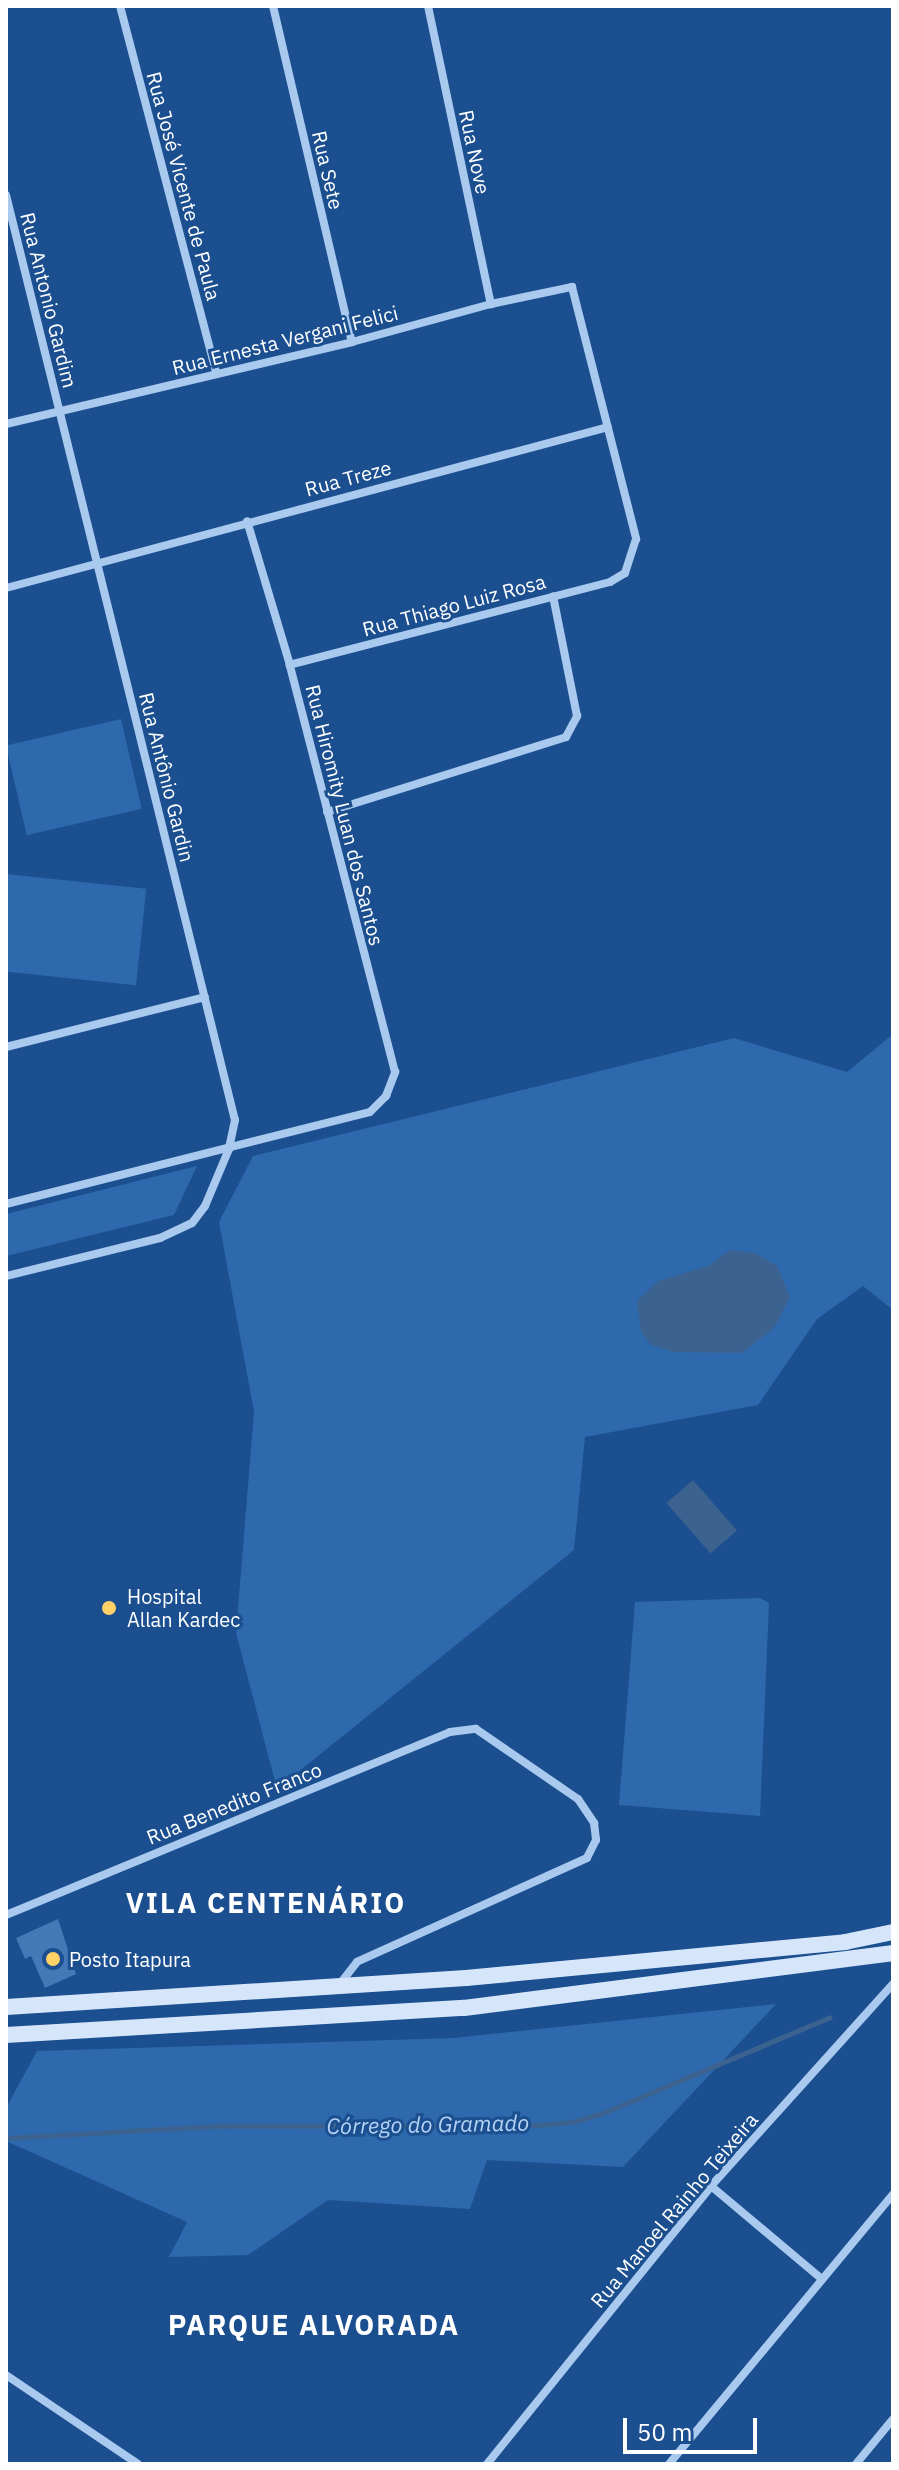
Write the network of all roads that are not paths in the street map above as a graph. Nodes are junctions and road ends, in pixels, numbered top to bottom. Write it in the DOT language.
graph roads {
  1 [pos="120,6"];
  2 [pos="273,6"];
  3 [pos="428,6"];
  4 [pos="6,195"];
  5 [pos="491,304"];
  6 [pos="352,342"];
  7 [pos="216,373"];
  8 [pos="61,412"];
  9 [pos="6,424"];
  10 [pos="608,427"];
  11 [pos="247,521"];
  12 [pos="98,565"];
  13 [pos="6,588"];
  14 [pos="553,596"];
  15 [pos="290,665"];
  16 [pos="327,812"];
  17 [pos="205,997"];
  18 [pos="6,1047"];
  19 [pos="229,1149"];
  20 [pos="6,1204"];
  21 [pos="6,1276"];
  22 [pos="6,1915"];
  23 [pos="893,1932"];
  24 [pos="893,1953"];
  25 [pos="893,1984"];
  26 [pos="337,1986"];
  27 [pos="6,2007"];
  28 [pos="6,2035"];
  29 [pos="711,2186"];
  30 [pos="893,2194"];
  31 [pos="822,2279"];
  32 [pos="6,2375"];
  33 [pos="893,2419"];
  34 [pos="138,2464"];
  35 [pos="487,2464"];
  36 [pos="669,2464"];
  37 [pos="856,2464"];
  1 -- 7 [label="street, Rua José Vicente de Paula"];
  2 -- 6 [label="street, Rua Sete"];
  3 -- 5 [label="street, Rua Nove"];
  4 -- 8 [label="street, Rua Antonio Gardim"];
  5 -- 6 [label="street, Rua Ernesta Vergani Felici"];
  5 -- 10 [label="street, Rua Ernesta Vergani Felici"];
  6 -- 7 [label="street, Rua Ernesta Vergani Felici"];
  7 -- 8 [label="street, Rua Ernesta Vergani Felici"];
  8 -- 9 [label="street, Rua Ernesta Vergani Felici"];
  8 -- 12 [label="street, Rua Antônio Gardin"];
  10 -- 11 [label="street, Rua Treze"];
  10 -- 14 [label="street, Rua Thiago Luiz Rosa"];
  11 -- 12 [label="street, Rua Treze"];
  11 -- 15 [label="street, Rua Hiromity Luan dos Santos"];
  12 -- 13 [label="street, Rua Treze"];
  12 -- 17 [label="street, Rua Antônio Gardin"];
  14 -- 15 [label="street, Rua Thiago Luiz Rosa"];
  14 -- 16 [label="street"];
  15 -- 16 [label="street, Rua Hiromity Luan dos Santos"];
  16 -- 19 [label="street, Rua Hiromity Luan dos Santos"];
  17 -- 18 [label="street"];
  17 -- 19 [label="street, Rua Antônio Gardin"];
  19 -- 20 [label="street"];
  19 -- 21 [label="street, Rua Antônio Gardin"];
  22 -- 26 [label="street, Rua Benedito Franco"];
  23 -- 26 [label="main road"];
  24 -- 28 [label="main road"];
  25 -- 29 [label="street, Rua Manoel Rainho Teixeira"];
  26 -- 27 [label="main road"];
  29 -- 31 [label="street"];
  29 -- 35 [label="street, Rua Manoel Rainho Teixeira"];
  30 -- 31 [label="street"];
  31 -- 36 [label="street"];
  32 -- 34 [label="street"];
  33 -- 37 [label="street"];
}
